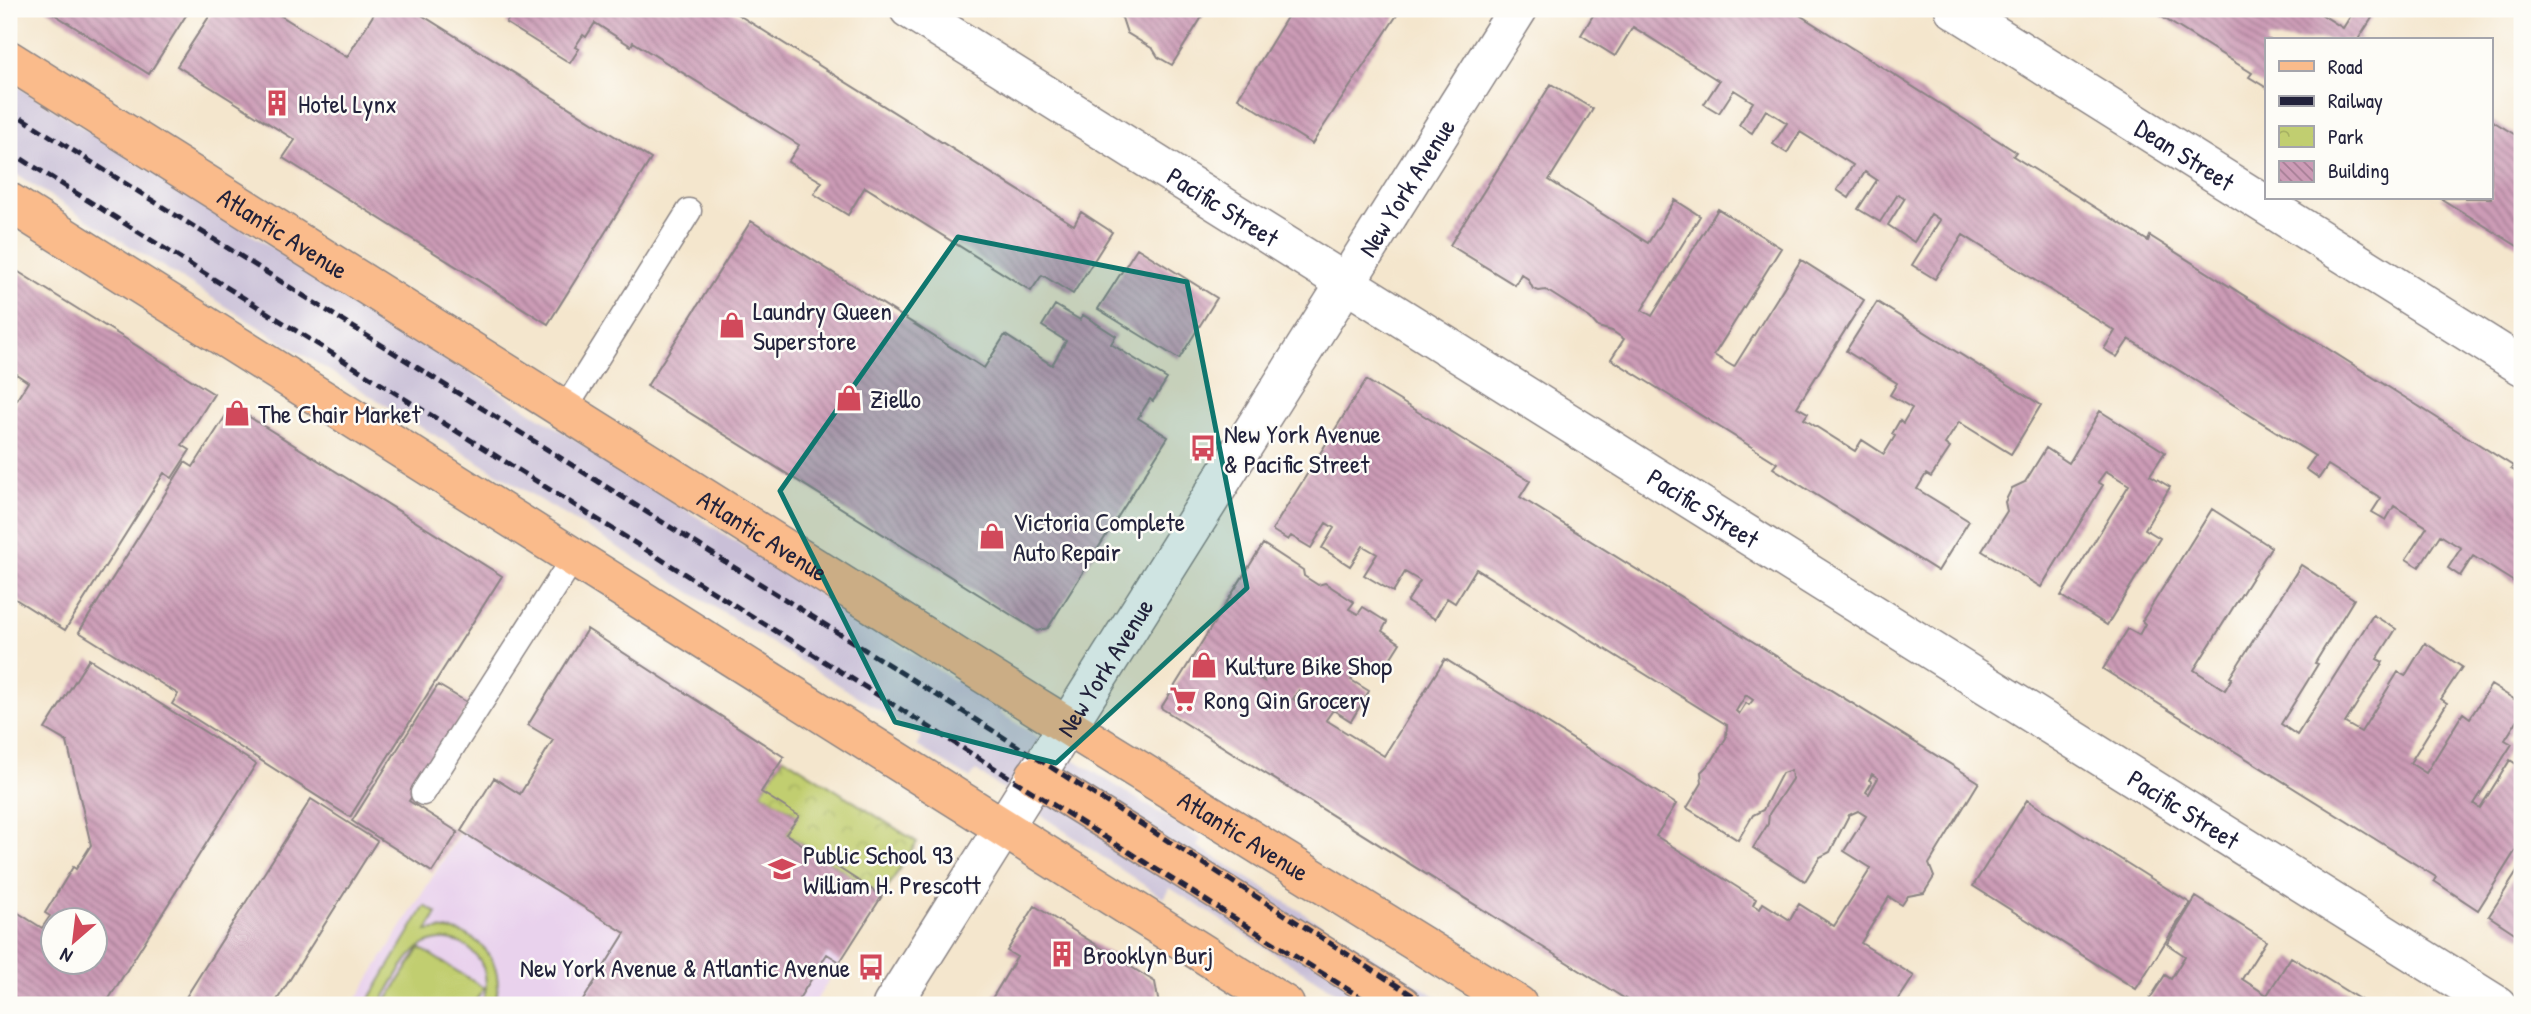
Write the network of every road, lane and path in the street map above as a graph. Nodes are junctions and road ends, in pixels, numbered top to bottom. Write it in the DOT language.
graph roads {
  1 [pos="909,9"];
  2 [pos="1518,9"];
  3 [pos="1954,9"];
  4 [pos="9,60"];
  5 [pos="9,202"];
  6 [pos="689,211"];
  7 [pos="1346,283"];
  8 [pos="2522,366"];
  9 [pos="565,409"];
  10 [pos="573,557"];
  11 [pos="1068,725"];
  12 [pos="1035,776"];
  13 [pos="423,793"];
  14 [pos="1002,828"];
  15 [pos="892,1005"];
  16 [pos="1285,1005"];
  17 [pos="1402,1005"];
  18 [pos="1518,1005"];
  19 [pos="2497,1005"];
  1 -- 7 [label="street, Pacific Street"];
  2 -- 7 [label="street, New York Avenue"];
  3 -- 8 [label="street, Dean Street"];
  4 -- 9 [label="main road, Atlantic Avenue"];
  5 -- 10 [label="main road"];
  6 -- 9 [label="lane"];
  7 -- 11 [label="street, New York Avenue"];
  7 -- 19 [label="street, Pacific Street"];
  9 -- 11 [label="main road, Atlantic Avenue"];
  10 -- 13 [label="lane"];
  10 -- 14 [label="main road"];
  11 -- 12 [label="street, New York Avenue"];
  11 -- 18 [label="main road, Atlantic Avenue"];
  12 -- 14 [label="street, New York Avenue"];
  12 -- 17 [label="main road"];
  14 -- 15 [label="street, New York Avenue"];
  14 -- 16 [label="main road"];
}
